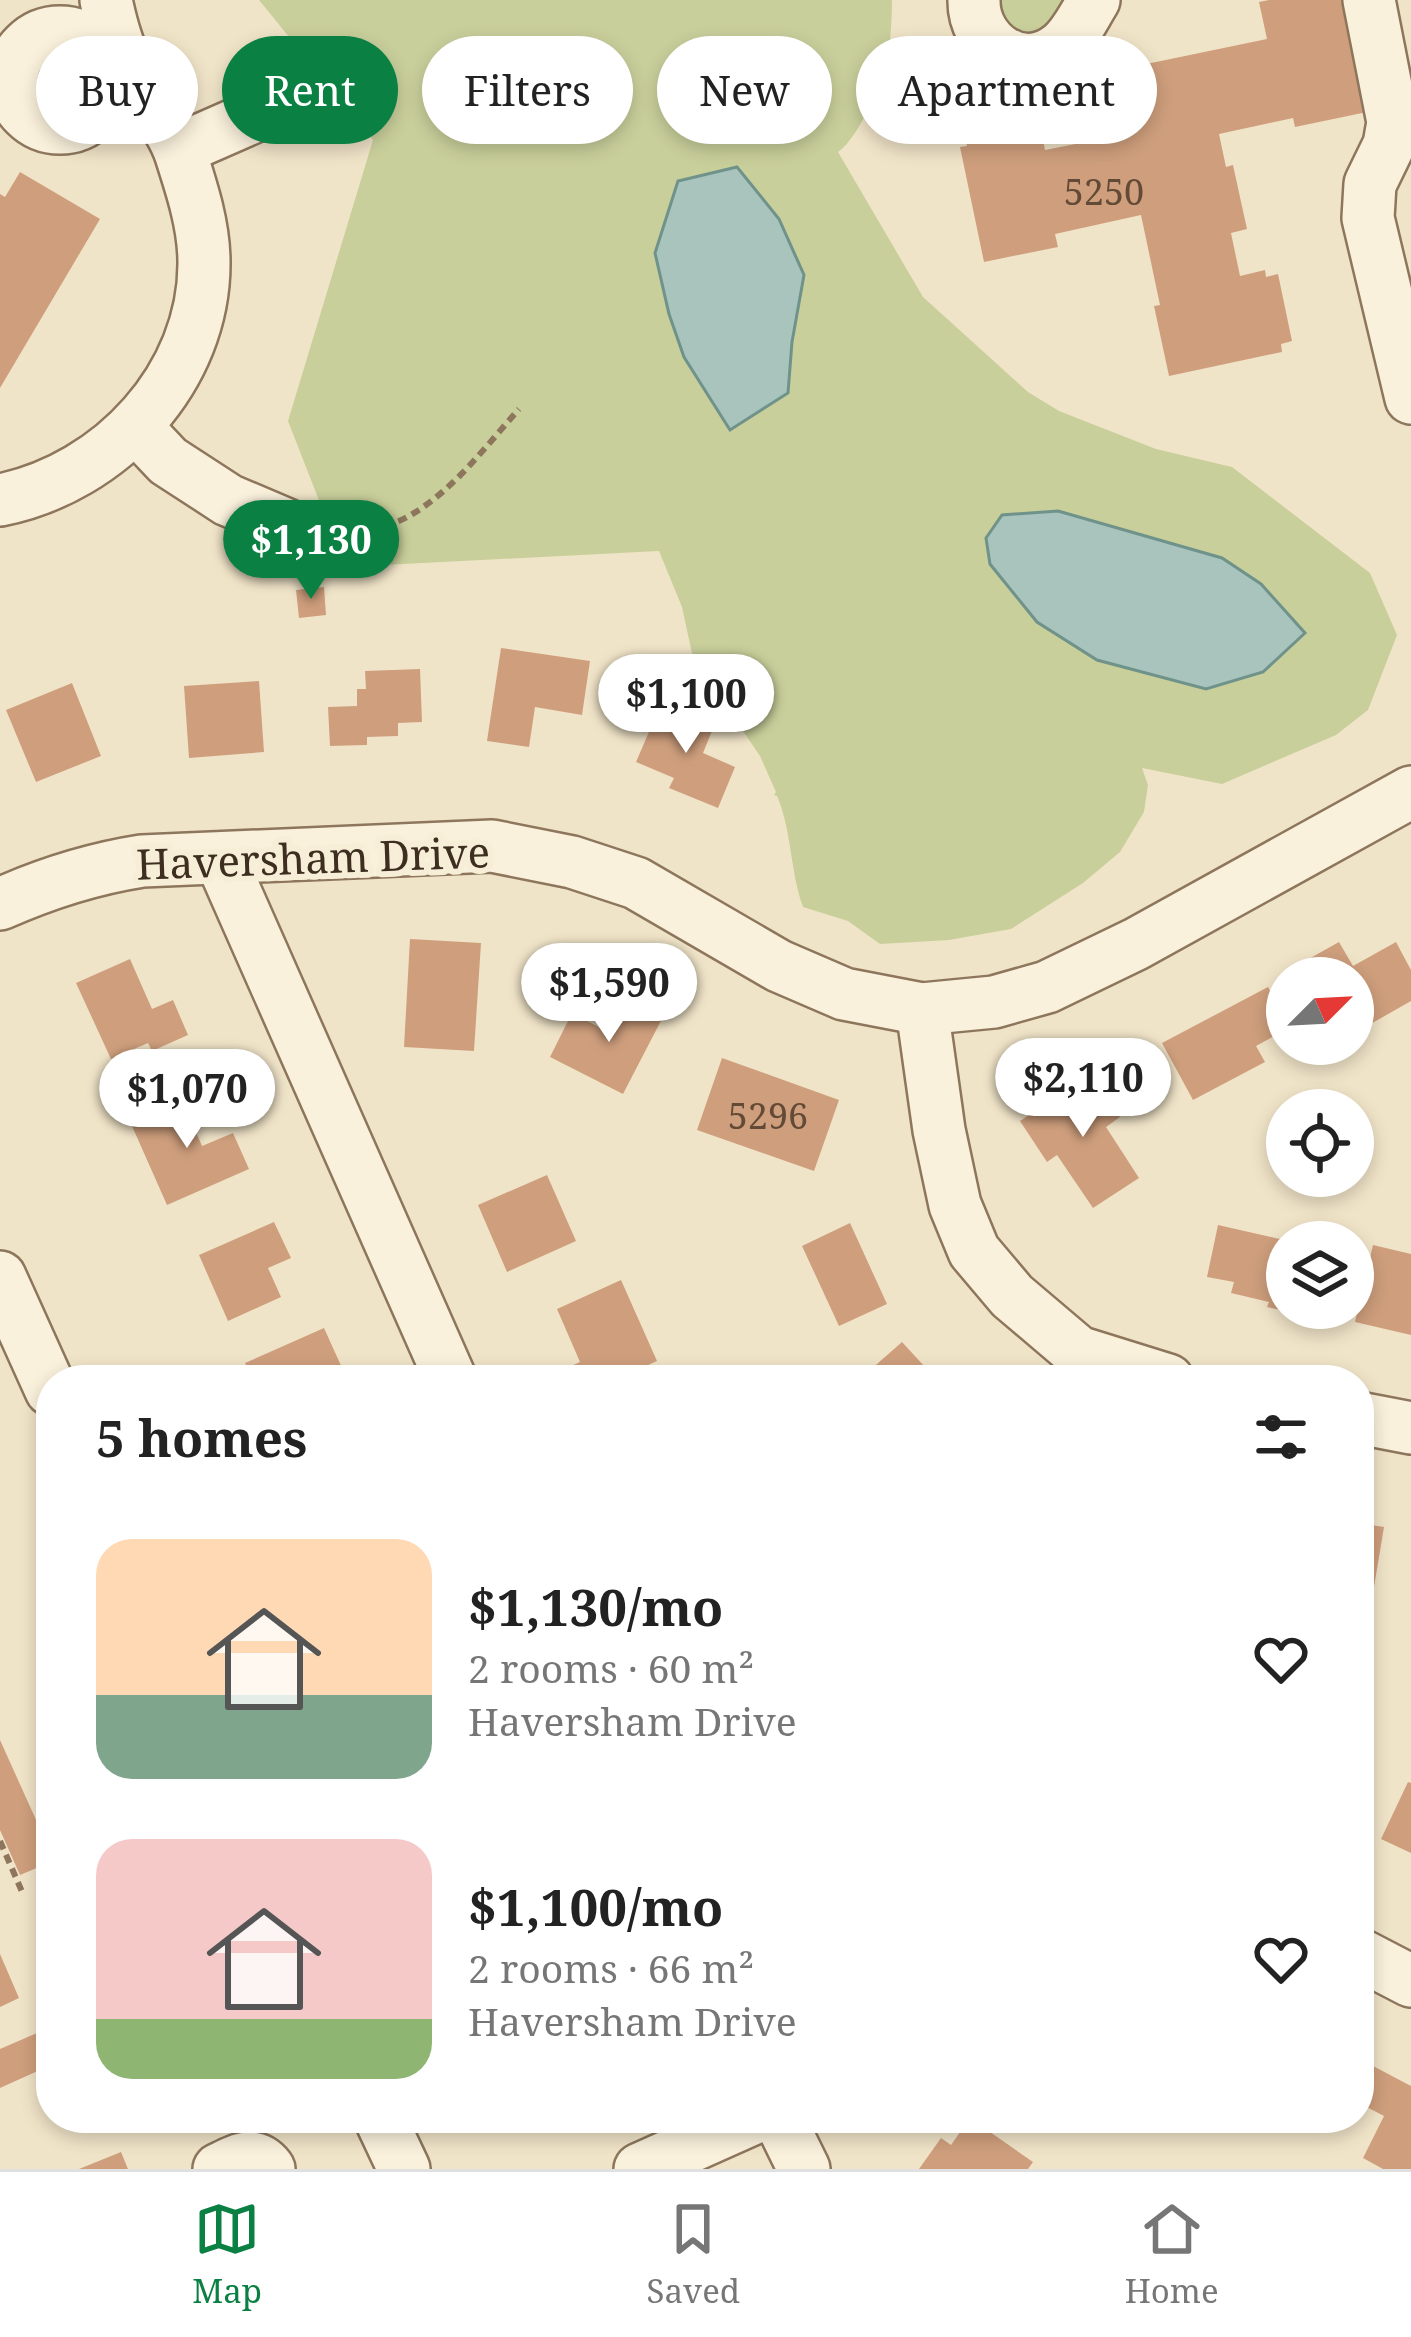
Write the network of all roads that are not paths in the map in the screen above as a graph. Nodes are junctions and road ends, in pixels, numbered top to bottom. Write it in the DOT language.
graph roads {
  1 [pos="102,0"];
  2 [pos="974,0"];
  3 [pos="1094,0"];
  4 [pos="1369,0"];
  5 [pos="59,33"];
  6 [pos="43,36"];
  7 [pos="77,36"];
  8 [pos="114,36"];
  9 [pos="36,39"];
  10 [pos="36,122"];
  11 [pos="173,144"];
  12 [pos="1411,398"];
  13 [pos="135,426"];
  14 [pos="0,500"];
  15 [pos="287,525"];
  16 [pos="1411,792"];
  17 [pos="221,860"];
  18 [pos="0,904"];
  19 [pos="922,1009"];
  20 [pos="0,1277"];
  21 [pos="11,1332"];
  22 [pos="445,1365"];
  23 [pos="1120,1365"];
  24 [pos="36,1368"];
  25 [pos="1374,1421"];
  26 [pos="1411,1428"];
  27 [pos="1374,1962"];
  28 [pos="1411,1982"];
  29 [pos="387,2133"];
  30 [pos="720,2133"];
  31 [pos="786,2133"];
  32 [pos="219,2169"];
  33 [pos="269,2169"];
  34 [pos="404,2169"];
  35 [pos="640,2169"];
  36 [pos="804,2169"];
  1 -- 5 [label="street"];
  1 -- 8 [label="street"];
  2 -- 3 [label="street"];
  4 -- 12 [label="street"];
  5 -- 6 [label="street"];
  5 -- 7 [label="street"];
  9 -- 10 [label="street"];
  11 -- 13 [label="street"];
  13 -- 14 [label="street"];
  13 -- 15 [label="street"];
  16 -- 19 [label="street, Haversham Drive"];
  17 -- 18 [label="street, Haversham Drive"];
  17 -- 19 [label="street, Haversham Drive"];
  17 -- 22 [label="street"];
  19 -- 23 [label="street"];
  20 -- 21 [label="street"];
  21 -- 24 [label="street"];
  25 -- 26 [label="street"];
  27 -- 28 [label="street"];
  29 -- 34 [label="street"];
  30 -- 35 [label="street"];
  31 -- 36 [label="street"];
  32 -- 33 [label="street"];
}
